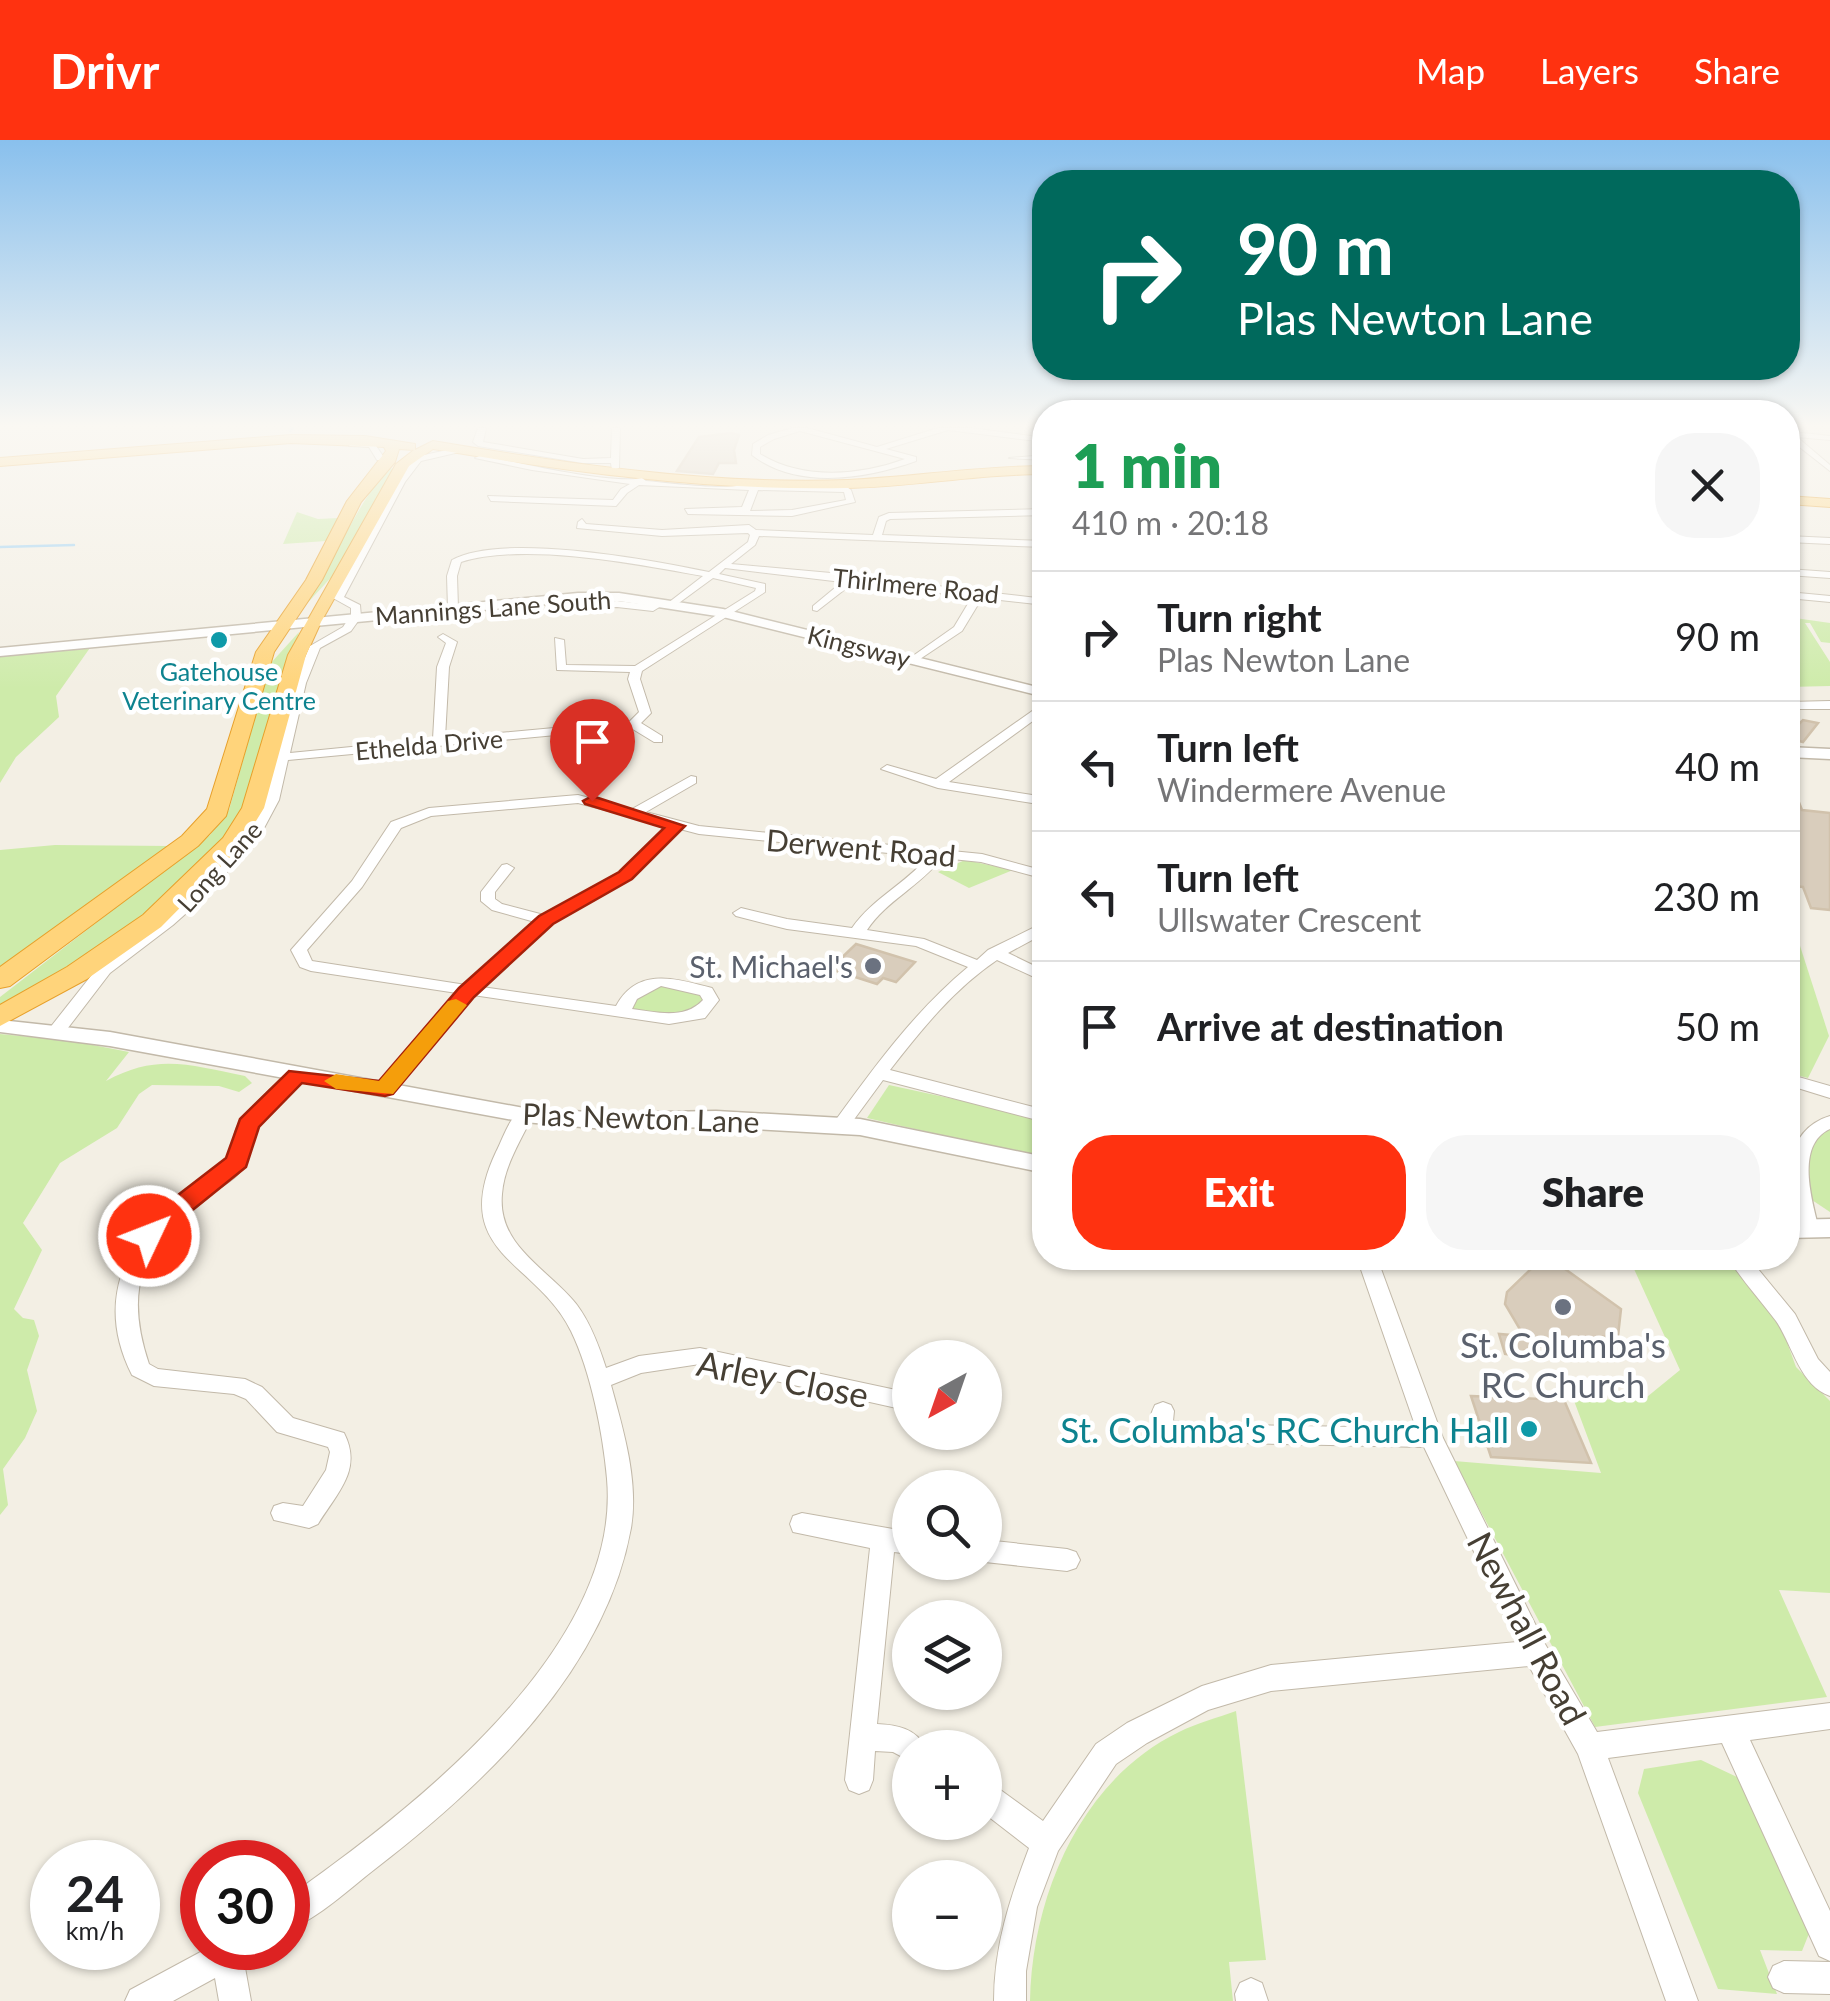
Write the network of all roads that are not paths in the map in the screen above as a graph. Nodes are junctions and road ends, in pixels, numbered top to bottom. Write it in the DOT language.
graph roads {
  1 [pos="347,515"];
  2 [pos="373,515"];
  3 [pos="383,515"];
  4 [pos="744,515"];
  5 [pos="937,515"];
  6 [pos="631,519"];
  7 [pos="582,522"];
  8 [pos="616,529"];
  9 [pos="752,535"];
  10 [pos="877,537"];
  11 [pos="1800,540"];
  12 [pos="1830,541"];
  13 [pos="1032,543"];
  14 [pos="727,566"];
  15 [pos="1800,573"];
  16 [pos="715,575"];
  17 [pos="1830,575"];
  18 [pos="853,578"];
  19 [pos="980,592"];
  20 [pos="1800,596"];
  21 [pos="1032,600"];
  22 [pos="1830,600"];
  23 [pos="567,605"];
  24 [pos="665,607"];
  25 [pos="453,608"];
  26 [pos="817,608"];
  27 [pos="723,614"];
  28 [pos="355,618"];
  29 [pos="295,621"];
  30 [pos="442,637"];
  31 [pos="558,639"];
  32 [pos="0,652"];
  33 [pos="914,660"];
  34 [pos="637,669"];
  35 [pos="1032,691"];
  36 [pos="1800,706"];
  37 [pos="1814,706"];
  38 [pos="1830,706"];
  39 [pos="1032,715"];
  40 [pos="1830,719"];
  41 [pos="634,724"];
  42 [pos="658,739"];
  43 [pos="440,743"];
  44 [pos="1800,753"];
  45 [pos="1830,754"];
  46 [pos="284,756"];
  47 [pos="887,769"];
  48 [pos="691,780"];
  49 [pos="938,784"];
  50 [pos="1032,798"];
  51 [pos="635,813"];
  52 [pos="676,826"];
  53 [pos="938,854"];
  54 [pos="509,869"];
  55 [pos="1032,871"];
  56 [pos="741,913"];
  57 [pos="546,920"];
  58 [pos="858,933"];
  59 [pos="1032,934"];
  60 [pos="994,953"];
  61 [pos="976,965"];
  62 [pos="1032,972"];
  63 [pos="0,980"];
  64 [pos="467,992"];
  65 [pos="622,1012"];
  66 [pos="0,1017"];
  67 [pos="0,1026"];
  68 [pos="55,1032"];
  69 [pos="879,1072"];
  70 [pos="297,1076"];
  71 [pos="1800,1083"];
  72 [pos="385,1089"];
  73 [pos="1830,1092"];
  74 [pos="1032,1113"];
  75 [pos="524,1114"];
  76 [pos="1830,1122"];
  77 [pos="841,1125"];
  78 [pos="1032,1162"];
  79 [pos="1809,1229"];
  80 [pos="1371,1270"];
  81 [pos="1747,1270"];
  82 [pos="599,1380"];
  83 [pos="1830,1387"];
  84 [pos="892,1398"];
  85 [pos="1163,1411"];
  86 [pos="1430,1438"];
  87 [pos="284,1513"];
  88 [pos="802,1524"];
  89 [pos="892,1540"];
  90 [pos="1002,1553"];
  91 [pos="1067,1560"];
  92 [pos="892,1569"];
  93 [pos="1536,1653"];
  94 [pos="1830,1716"];
  95 [pos="1731,1732"];
  96 [pos="862,1737"];
  97 [pos="892,1739"];
  98 [pos="1590,1747"];
  99 [pos="859,1780"];
  100 [pos="1002,1809"];
  101 [pos="1046,1842"];
  102 [pos="310,1898"];
  103 [pos="1830,1944"];
  104 [pos="197,1970"];
  105 [pos="233,1970"];
  106 [pos="1784,1977"];
  107 [pos="1830,1978"];
  108 [pos="141,2001"];
  109 [pos="235,2001"];
  110 [pos="1010,2001"];
  111 [pos="1682,2001"];
  1 -- 29 [label="highway"];
  2 -- 29 [label="highway"];
  3 -- 28 [label="street"];
  4 -- 9 [label="street"];
  5 -- 10 [label="street"];
  6 -- 8 [label="street"];
  7 -- 8 [label="street"];
  8 -- 9 [label="street"];
  9 -- 10 [label="street"];
  9 -- 14 [label="street"];
  10 -- 13 [label="street"];
  11 -- 12 [label="street"];
  14 -- 16 [label="street"];
  14 -- 18 [label="street, Thirlmere Road"];
  15 -- 17 [label="street"];
  16 -- 24 [label="street"];
  16 -- 25 [label="street"];
  16 -- 27 [label="street"];
  18 -- 19 [label="street, Thirlmere Road"];
  18 -- 26 [label="street"];
  19 -- 21 [label="street, Thirlmere Road"];
  19 -- 33 [label="street"];
  20 -- 22 [label="street"];
  23 -- 24 [label="street"];
  24 -- 25 [label="street, Mannings Lane South"];
  24 -- 27 [label="street, Kingsway"];
  25 -- 28 [label="street, Mannings Lane South"];
  27 -- 33 [label="street, Kingsway"];
  27 -- 34 [label="street"];
  28 -- 29 [label="street, Mannings Lane South"];
  28 -- 46 [label="street, Long Lane"];
  29 -- 32 [label="street, Mannings Lane South"];
  29 -- 63 [label="highway, Long Lane"];
  29 -- 66 [label="highway, Long Lane"];
  30 -- 43 [label="street"];
  31 -- 34 [label="street"];
  33 -- 35 [label="street, Kingsway"];
  34 -- 41 [label="street"];
  36 -- 37 [label="street"];
  37 -- 38 [label="street"];
  37 -- 40 [label="street"];
  39 -- 49 [label="street"];
  41 -- 42 [label="street"];
  41 -- 43 [label="street, Ethelda Drive"];
  43 -- 46 [label="street, Ethelda Drive"];
  44 -- 45 [label="street"];
  46 -- 68 [label="street, Long Lane"];
  47 -- 49 [label="street"];
  48 -- 51 [label="street"];
  49 -- 50 [label="street"];
  51 -- 52 [label="street, Derwent Road"];
  51 -- 64 [label="street, Derwent Road"];
  52 -- 53 [label="street, Derwent Road"];
  52 -- 57 [label="street"];
  53 -- 55 [label="street, Derwent Road"];
  53 -- 58 [label="street"];
  54 -- 57 [label="street"];
  56 -- 58 [label="street"];
  57 -- 64 [label="street"];
  58 -- 61 [label="street"];
  59 -- 60 [label="street"];
  60 -- 61 [label="street"];
  60 -- 62 [label="street"];
  61 -- 69 [label="street"];
  64 -- 65 [label="street"];
  64 -- 72 [label="street"];
  67 -- 68 [label="street, Plas Newton Lane"];
  68 -- 70 [label="street, Plas Newton Lane"];
  69 -- 74 [label="street"];
  69 -- 77 [label="street"];
  70 -- 72 [label="street, Plas Newton Lane"];
  70 -- 87 [label="street"];
  71 -- 73 [label="street"];
  72 -- 75 [label="street, Plas Newton Lane"];
  75 -- 77 [label="street, Plas Newton Lane"];
  75 -- 82 [label="street"];
  76 -- 79 [label="street"];
  77 -- 78 [label="street, Plas Newton Lane"];
  80 -- 86 [label="street, Newhall Road"];
  81 -- 83 [label="street"];
  82 -- 84 [label="street, Arley Close"];
  82 -- 102 [label="street"];
  85 -- 86 [label="street"];
  86 -- 93 [label="street, Newhall Road"];
  88 -- 89 [label="street"];
  90 -- 91 [label="street"];
  92 -- 96 [label="street"];
  93 -- 98 [label="street, Newhall Road"];
  93 -- 101 [label="street"];
  94 -- 95 [label="street"];
  95 -- 98 [label="street"];
  95 -- 103 [label="street"];
  96 -- 97 [label="street"];
  96 -- 99 [label="street"];
  98 -- 111 [label="street, Newhall Road"];
  100 -- 101 [label="street"];
  101 -- 110 [label="street"];
  104 -- 108 [label="street"];
  105 -- 109 [label="street"];
  106 -- 107 [label="street"];
}
